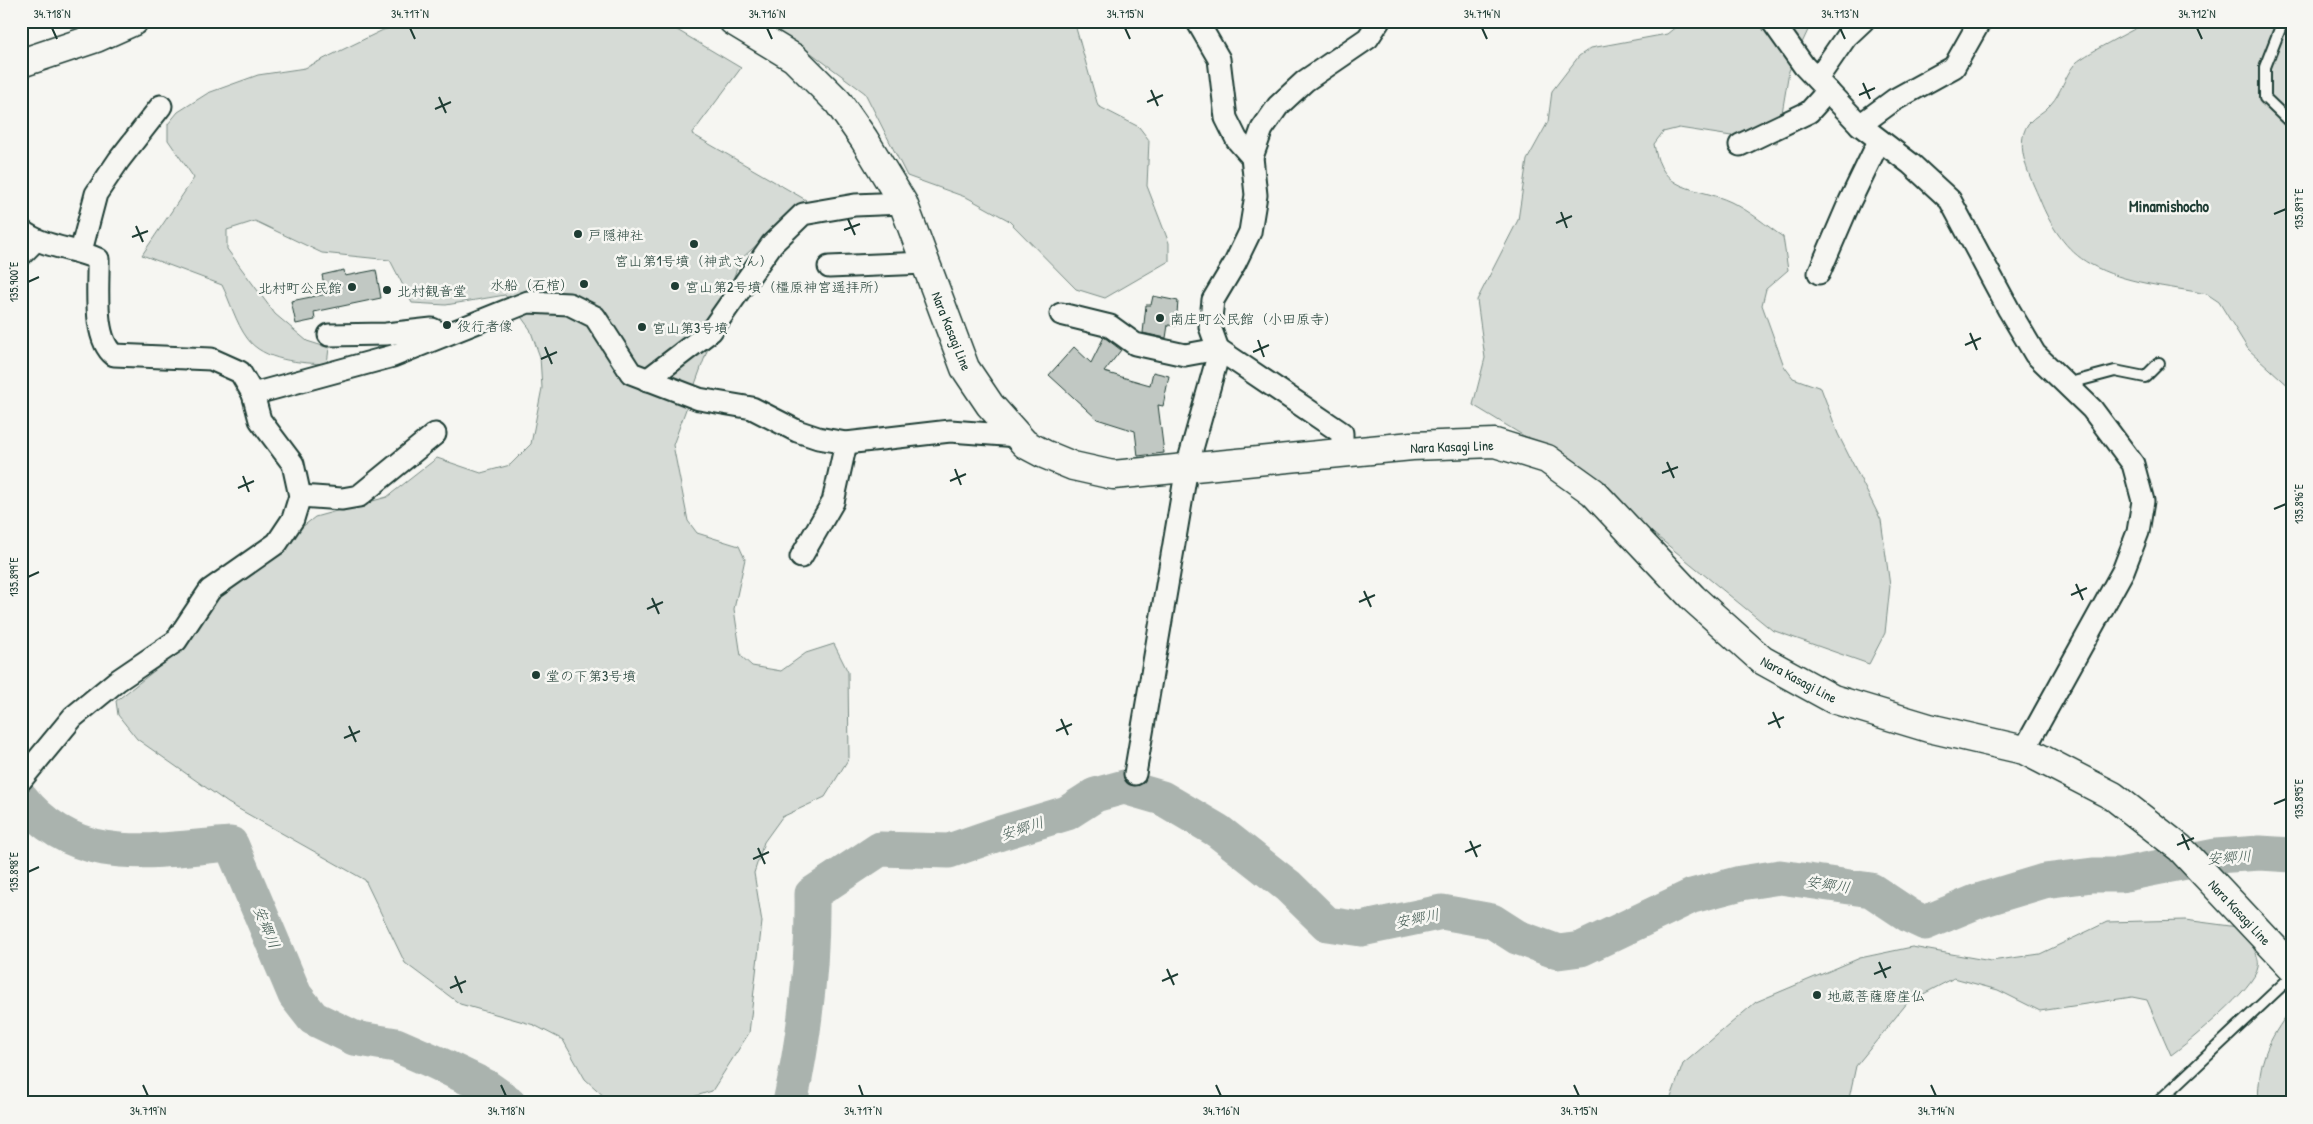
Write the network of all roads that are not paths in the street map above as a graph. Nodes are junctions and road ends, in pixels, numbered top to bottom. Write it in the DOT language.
graph roads {
  1 [pos="134,21"];
  2 [pos="733,21"];
  3 [pos="1197,21"];
  4 [pos="1379,21"];
  5 [pos="1772,21"];
  6 [pos="1863,21"];
  7 [pos="1980,21"];
  8 [pos="2283,21"];
  9 [pos="21,63"];
  10 [pos="1823,85"];
  11 [pos="161,106"];
  12 [pos="2292,124"];
  13 [pos="1860,125"];
  14 [pos="1880,141"];
  15 [pos="1740,145"];
  16 [pos="1252,157"];
  17 [pos="902,203"];
  18 [pos="28,235"];
  19 [pos="81,251"];
  20 [pos="21,255"];
  21 [pos="925,263"];
  22 [pos="829,267"];
  23 [pos="1820,273"];
  24 [pos="1061,314"];
  25 [pos="329,335"];
  26 [pos="444,335"];
  27 [pos="1218,349"];
  28 [pos="2159,363"];
  29 [pos="647,380"];
  30 [pos="2066,384"];
  31 [pos="253,394"];
  32 [pos="436,434"];
  33 [pos="1018,436"];
  34 [pos="846,442"];
  35 [pos="1342,453"];
  36 [pos="1187,467"];
  37 [pos="300,496"];
  38 [pos="801,557"];
  39 [pos="2024,750"];
  40 [pos="1135,774"];
  41 [pos="23,778"];
  42 [pos="2292,967"];
  43 [pos="2292,976"];
  44 [pos="2156,1103"];
  1 -- 9 [label="main road"];
  2 -- 17 [label="main road, Nara Kasagi Line"];
  3 -- 16 [label="street"];
  4 -- 16 [label="street"];
  5 -- 10 [label="street"];
  6 -- 10 [label="street"];
  7 -- 13 [label="street"];
  8 -- 12 [label="lane"];
  10 -- 13 [label="street"];
  10 -- 15 [label="street"];
  11 -- 19 [label="street"];
  13 -- 14 [label="street"];
  14 -- 23 [label="street"];
  14 -- 30 [label="street"];
  16 -- 27 [label="street"];
  17 -- 21 [label="main road, Nara Kasagi Line"];
  17 -- 29 [label="street"];
  18 -- 19 [label="street"];
  18 -- 20 [label="street"];
  19 -- 31 [label="street"];
  21 -- 22 [label="street"];
  21 -- 33 [label="main road, Nara Kasagi Line"];
  24 -- 27 [label="street"];
  25 -- 26 [label="street"];
  26 -- 29 [label="street"];
  26 -- 31 [label="street"];
  27 -- 35 [label="street"];
  27 -- 36 [label="street"];
  28 -- 30 [label="lane"];
  29 -- 34 [label="street"];
  30 -- 39 [label="street"];
  31 -- 37 [label="street"];
  32 -- 37 [label="street"];
  33 -- 34 [label="street"];
  33 -- 36 [label="main road, Nara Kasagi Line"];
  34 -- 38 [label="street"];
  35 -- 36 [label="main road, Nara Kasagi Line"];
  35 -- 39 [label="main road, Nara Kasagi Line"];
  36 -- 40 [label="street"];
  37 -- 41 [label="street"];
  39 -- 42 [label="main road, Nara Kasagi Line"];
  43 -- 44 [label="lane"];
}
